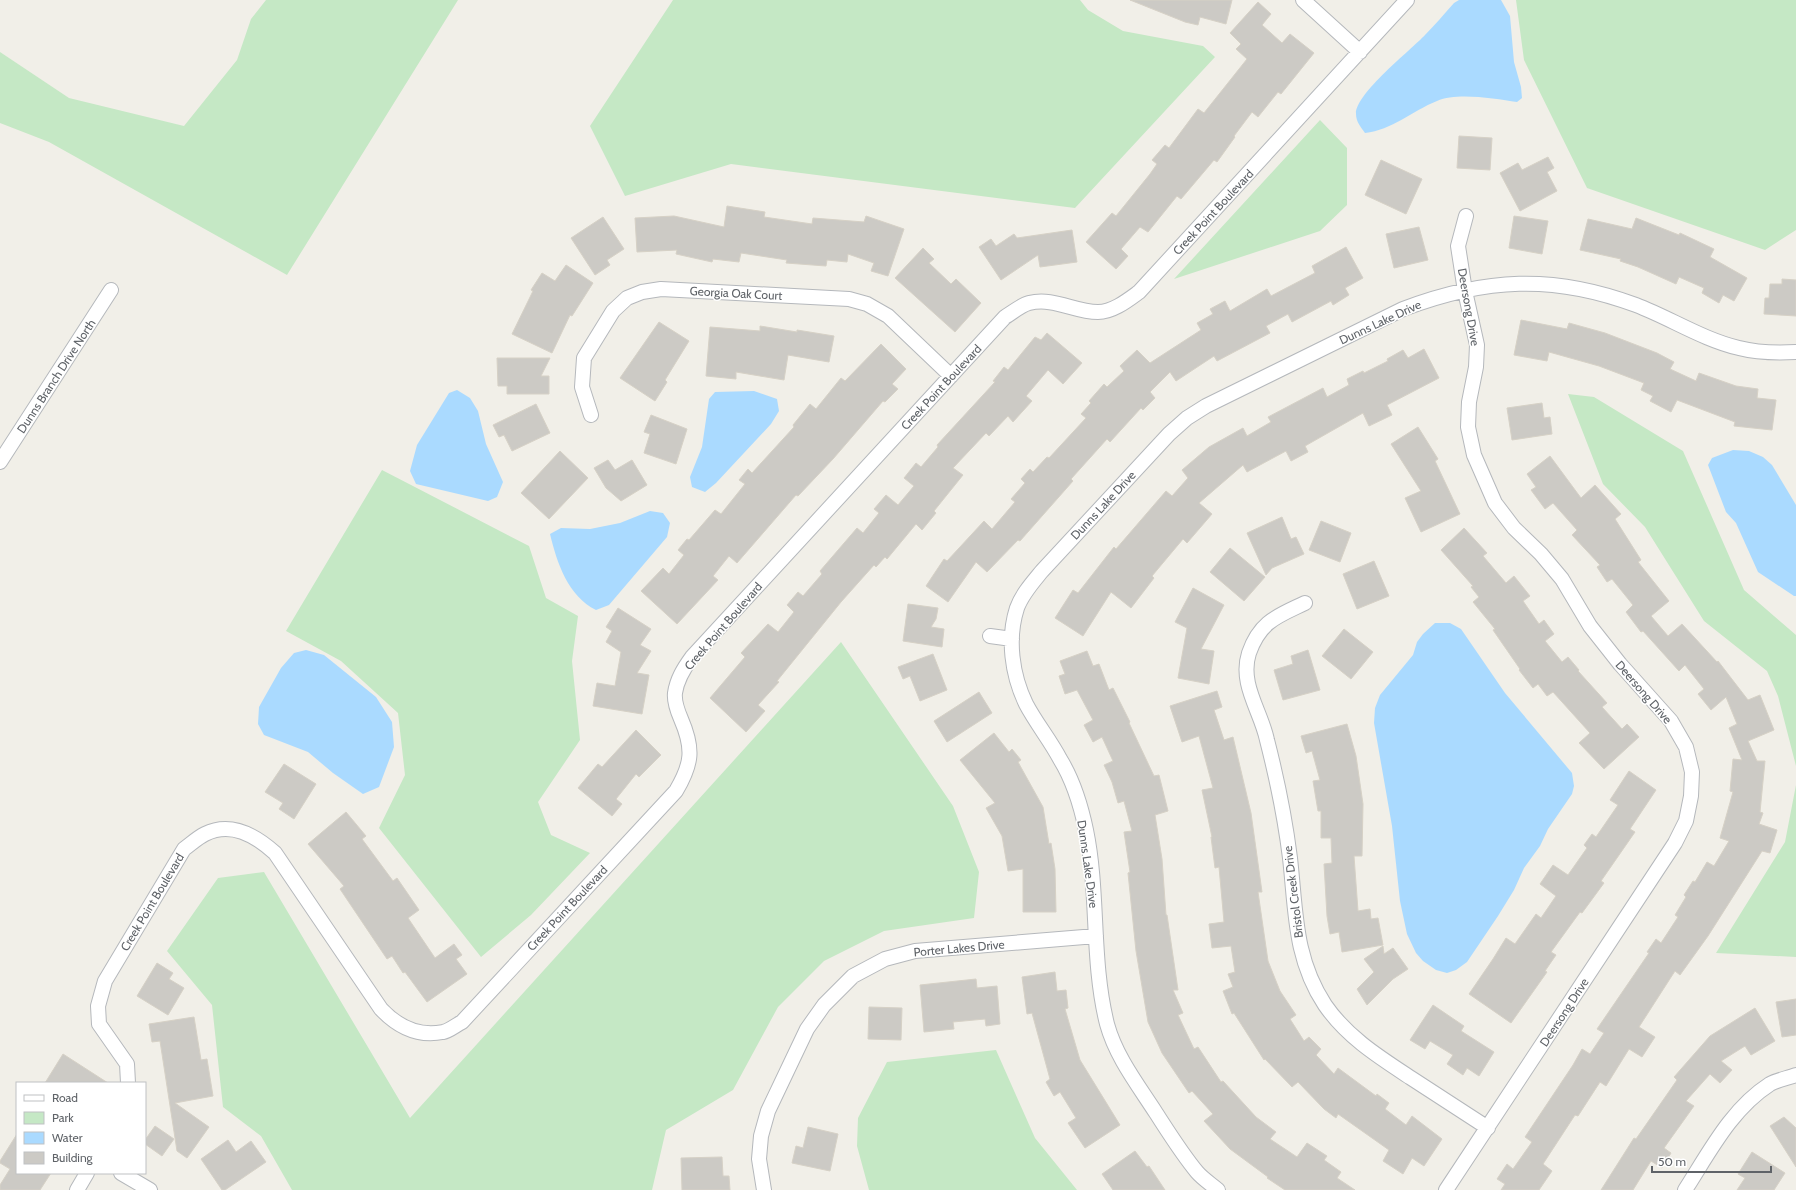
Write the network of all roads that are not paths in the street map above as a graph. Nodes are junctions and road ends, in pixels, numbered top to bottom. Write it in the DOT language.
graph roads {
  1 [pos="1303,0"];
  2 [pos="1407,0"];
  3 [pos="1360,52"];
  4 [pos="1466,216"];
  5 [pos="111,290"];
  6 [pos="1465,291"];
  7 [pos="1796,352"];
  8 [pos="951,376"];
  9 [pos="591,415"];
  10 [pos="0,462"];
  11 [pos="1305,603"];
  12 [pos="990,636"];
  13 [pos="1012,639"];
  14 [pos="1096,936"];
  15 [pos="1796,1075"];
  16 [pos="128,1082"];
  17 [pos="1488,1128"];
  18 [pos="86,1174"];
  19 [pos="123,1174"];
  20 [pos="77,1190"];
  21 [pos="150,1190"];
  22 [pos="764,1190"];
  23 [pos="1218,1190"];
  24 [pos="1446,1190"];
  25 [pos="1685,1190"];
  1 -- 3 [label="street"];
  2 -- 3 [label="street, Creek Point Boulevard"];
  3 -- 8 [label="street, Creek Point Boulevard"];
  4 -- 6 [label="street, Deersong Drive"];
  5 -- 10 [label="street, Dunns Branch Drive North"];
  6 -- 7 [label="street, Dunns Lake Drive"];
  6 -- 13 [label="street, Dunns Lake Drive"];
  6 -- 17 [label="street, Deersong Drive"];
  8 -- 9 [label="street, Georgia Oak Court"];
  8 -- 16 [label="street, Creek Point Boulevard"];
  11 -- 17 [label="street, Bristol Creek Drive"];
  12 -- 13 [label="street"];
  13 -- 14 [label="street, Dunns Lake Drive"];
  14 -- 22 [label="street, Porter Lakes Drive"];
  14 -- 23 [label="street, Dunns Lake Drive"];
  15 -- 25 [label="street"];
  17 -- 24 [label="street, Deersong Drive"];
  18 -- 20 [label="street"];
  19 -- 21 [label="street"];
}
